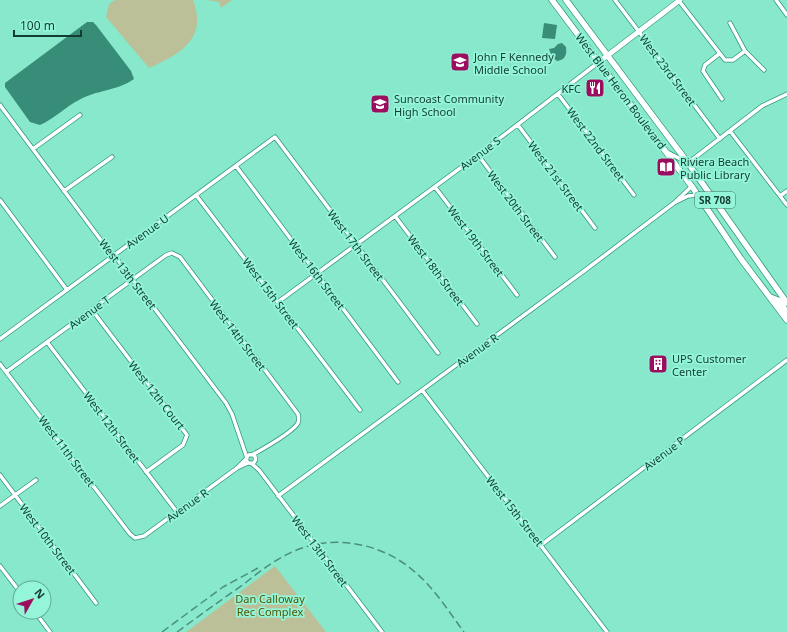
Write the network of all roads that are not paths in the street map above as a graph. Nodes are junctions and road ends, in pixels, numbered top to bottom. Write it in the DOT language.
graph roads {
  1 [pos="552,0"];
  2 [pos="566,0"];
  3 [pos="615,0"];
  4 [pos="680,0"];
  5 [pos="776,0"];
  6 [pos="787,15"];
  7 [pos="730,24"];
  8 [pos="639,32"];
  9 [pos="745,51"];
  10 [pos="719,54"];
  11 [pos="608,56"];
  12 [pos="600,62"];
  13 [pos="764,70"];
  14 [pos="558,94"];
  15 [pos="787,94"];
  16 [pos="722,100"];
  17 [pos="0,105"];
  18 [pos="80,115"];
  19 [pos="518,124"];
  20 [pos="730,131"];
  21 [pos="275,137"];
  22 [pos="720,139"];
  23 [pos="34,149"];
  24 [pos="667,152"];
  25 [pos="478,155"];
  26 [pos="112,157"];
  27 [pos="688,163"];
  28 [pos="236,166"];
  29 [pos="692,186"];
  30 [pos="435,187"];
  31 [pos="64,191"];
  32 [pos="787,191"];
  33 [pos="196,195"];
  34 [pos="634,195"];
  35 [pos="698,195"];
  36 [pos="780,196"];
  37 [pos="0,200"];
  38 [pos="674,202"];
  39 [pos="787,205"];
  40 [pos="396,216"];
  41 [pos="595,228"];
  42 [pos="356,245"];
  43 [pos="172,253"];
  44 [pos="114,255"];
  45 [pos="555,257"];
  46 [pos="317,274"];
  47 [pos="133,280"];
  48 [pos="67,290"];
  49 [pos="517,295"];
  50 [pos="769,297"];
  51 [pos="278,302"];
  52 [pos="787,303"];
  53 [pos="92,310"];
  54 [pos="787,312"];
  55 [pos="787,320"];
  56 [pos="477,324"];
  57 [pos="0,339"];
  58 [pos="47,342"];
  59 [pos="438,353"];
  60 [pos="787,360"];
  61 [pos="0,364"];
  62 [pos="6,372"];
  63 [pos="398,382"];
  64 [pos="422,390"];
  65 [pos="360,410"];
  66 [pos="244,450"];
  67 [pos="262,450"];
  68 [pos="251,455"];
  69 [pos="255,460"];
  70 [pos="248,461"];
  71 [pos="259,470"];
  72 [pos="146,472"];
  73 [pos="0,475"];
  74 [pos="36,480"];
  75 [pos="15,495"];
  76 [pos="278,496"];
  77 [pos="0,506"];
  78 [pos="177,512"];
  79 [pos="135,538"];
  80 [pos="541,545"];
  81 [pos="0,566"];
  82 [pos="12,582"];
  83 [pos="96,603"];
  84 [pos="41,620"];
  85 [pos="50,632"];
  86 [pos="382,632"];
  87 [pos="607,632"];
  1 -- 12 [label="main road, West Blue Heron Boulevard / SR 708"];
  2 -- 11 [label="main road, West Blue Heron Boulevard / SR 708"];
  3 -- 8 [label="street, West 23rd Street"];
  4 -- 8 [label="street, Avenue S"];
  4 -- 10 [label="street"];
  5 -- 6 [label="street"];
  7 -- 9 [label="street"];
  8 -- 11 [label="street, Avenue S"];
  8 -- 22 [label="street, West 23rd Street"];
  9 -- 10 [label="street"];
  9 -- 13 [label="street"];
  10 -- 16 [label="street"];
  11 -- 12 [label="street, Avenue S"];
  11 -- 27 [label="main road, West Blue Heron Boulevard / SR 708"];
  12 -- 14 [label="street, Avenue S"];
  12 -- 24 [label="main road, West Blue Heron Boulevard / SR 708"];
  14 -- 19 [label="street, Avenue S"];
  14 -- 34 [label="street, West 22nd Street"];
  15 -- 20 [label="street"];
  17 -- 23 [label="street, West 13th Street"];
  18 -- 23 [label="street"];
  19 -- 25 [label="street, Avenue S"];
  19 -- 41 [label="street, West 21st Street"];
  20 -- 22 [label="street"];
  20 -- 36 [label="street"];
  21 -- 28 [label="street, Avenue U"];
  21 -- 42 [label="street, West 17th Street"];
  22 -- 27 [label="street"];
  23 -- 31 [label="street, West 13th Street"];
  24 -- 27 [label="street"];
  24 -- 29 [label="main road, West Blue Heron Boulevard / SR 708"];
  25 -- 30 [label="street, Avenue S"];
  25 -- 45 [label="street, West 20th Street"];
  26 -- 31 [label="street"];
  27 -- 52 [label="main road, West Blue Heron Boulevard / SR 708"];
  28 -- 33 [label="street, Avenue U"];
  28 -- 46 [label="street, West 16th Street"];
  29 -- 35 [label="main road, West Blue Heron Boulevard / SR 708"];
  29 -- 38 [label="street, Avenue R"];
  30 -- 40 [label="street, Avenue S"];
  30 -- 49 [label="street, West 19th Street"];
  31 -- 44 [label="street, West 13th Street"];
  32 -- 36 [label="street"];
  33 -- 44 [label="street, Avenue U"];
  33 -- 51 [label="street, West 15th Street"];
  35 -- 38 [label="street, Avenue R"];
  35 -- 50 [label="main road, West Blue Heron Boulevard / SR 708"];
  36 -- 39 [label="street"];
  37 -- 48 [label="street"];
  38 -- 64 [label="street, Avenue R"];
  40 -- 42 [label="street, Avenue S"];
  40 -- 56 [label="street, West 18th Street"];
  42 -- 46 [label="street, Avenue S"];
  42 -- 59 [label="street, West 17th Street"];
  43 -- 47 [label="street, Avenue T"];
  43 -- 67 [label="street, West 14th Street"];
  44 -- 47 [label="street, West 13th Street"];
  44 -- 48 [label="street, Avenue U"];
  46 -- 51 [label="street, Avenue S"];
  46 -- 63 [label="street, West 16th Street"];
  47 -- 53 [label="street, Avenue T"];
  47 -- 66 [label="street, West 13th Street"];
  48 -- 57 [label="street, Avenue U"];
  50 -- 54 [label="main road"];
  50 -- 55 [label="main road, West Blue Heron Boulevard / SR 708"];
  51 -- 65 [label="street, West 15th Street"];
  53 -- 58 [label="street, Avenue T"];
  53 -- 72 [label="street, West 12th Court"];
  58 -- 62 [label="street, Avenue T"];
  58 -- 72 [label="street, West 12th Street"];
  60 -- 80 [label="street, Avenue P"];
  61 -- 62 [label="street, West 11th Street"];
  62 -- 79 [label="street, West 11th Street"];
  64 -- 76 [label="street, Avenue R"];
  64 -- 80 [label="street, West 15th Street"];
  66 -- 68 [label="street"];
  66 -- 70 [label="street, West 13th Street"];
  67 -- 68 [label="street"];
  67 -- 69 [label="street"];
  68 -- 69 [label="street, West 13th Street"];
  68 -- 70 [label="street"];
  69 -- 70 [label="street"];
  69 -- 71 [label="street, West 13th Street"];
  70 -- 71 [label="street, West 13th Street"];
  70 -- 78 [label="street, Avenue R"];
  71 -- 76 [label="street, West 13th Street"];
  72 -- 78 [label="street, West 12th Street"];
  73 -- 75 [label="street, West 10th Street"];
  74 -- 75 [label="street"];
  75 -- 77 [label="street"];
  75 -- 83 [label="street, West 10th Street"];
  76 -- 86 [label="street, West 13th Street"];
  78 -- 79 [label="street, Avenue R"];
  80 -- 87 [label="street, West 15th Street"];
  81 -- 82 [label="street"];
  84 -- 85 [label="street"];
}
